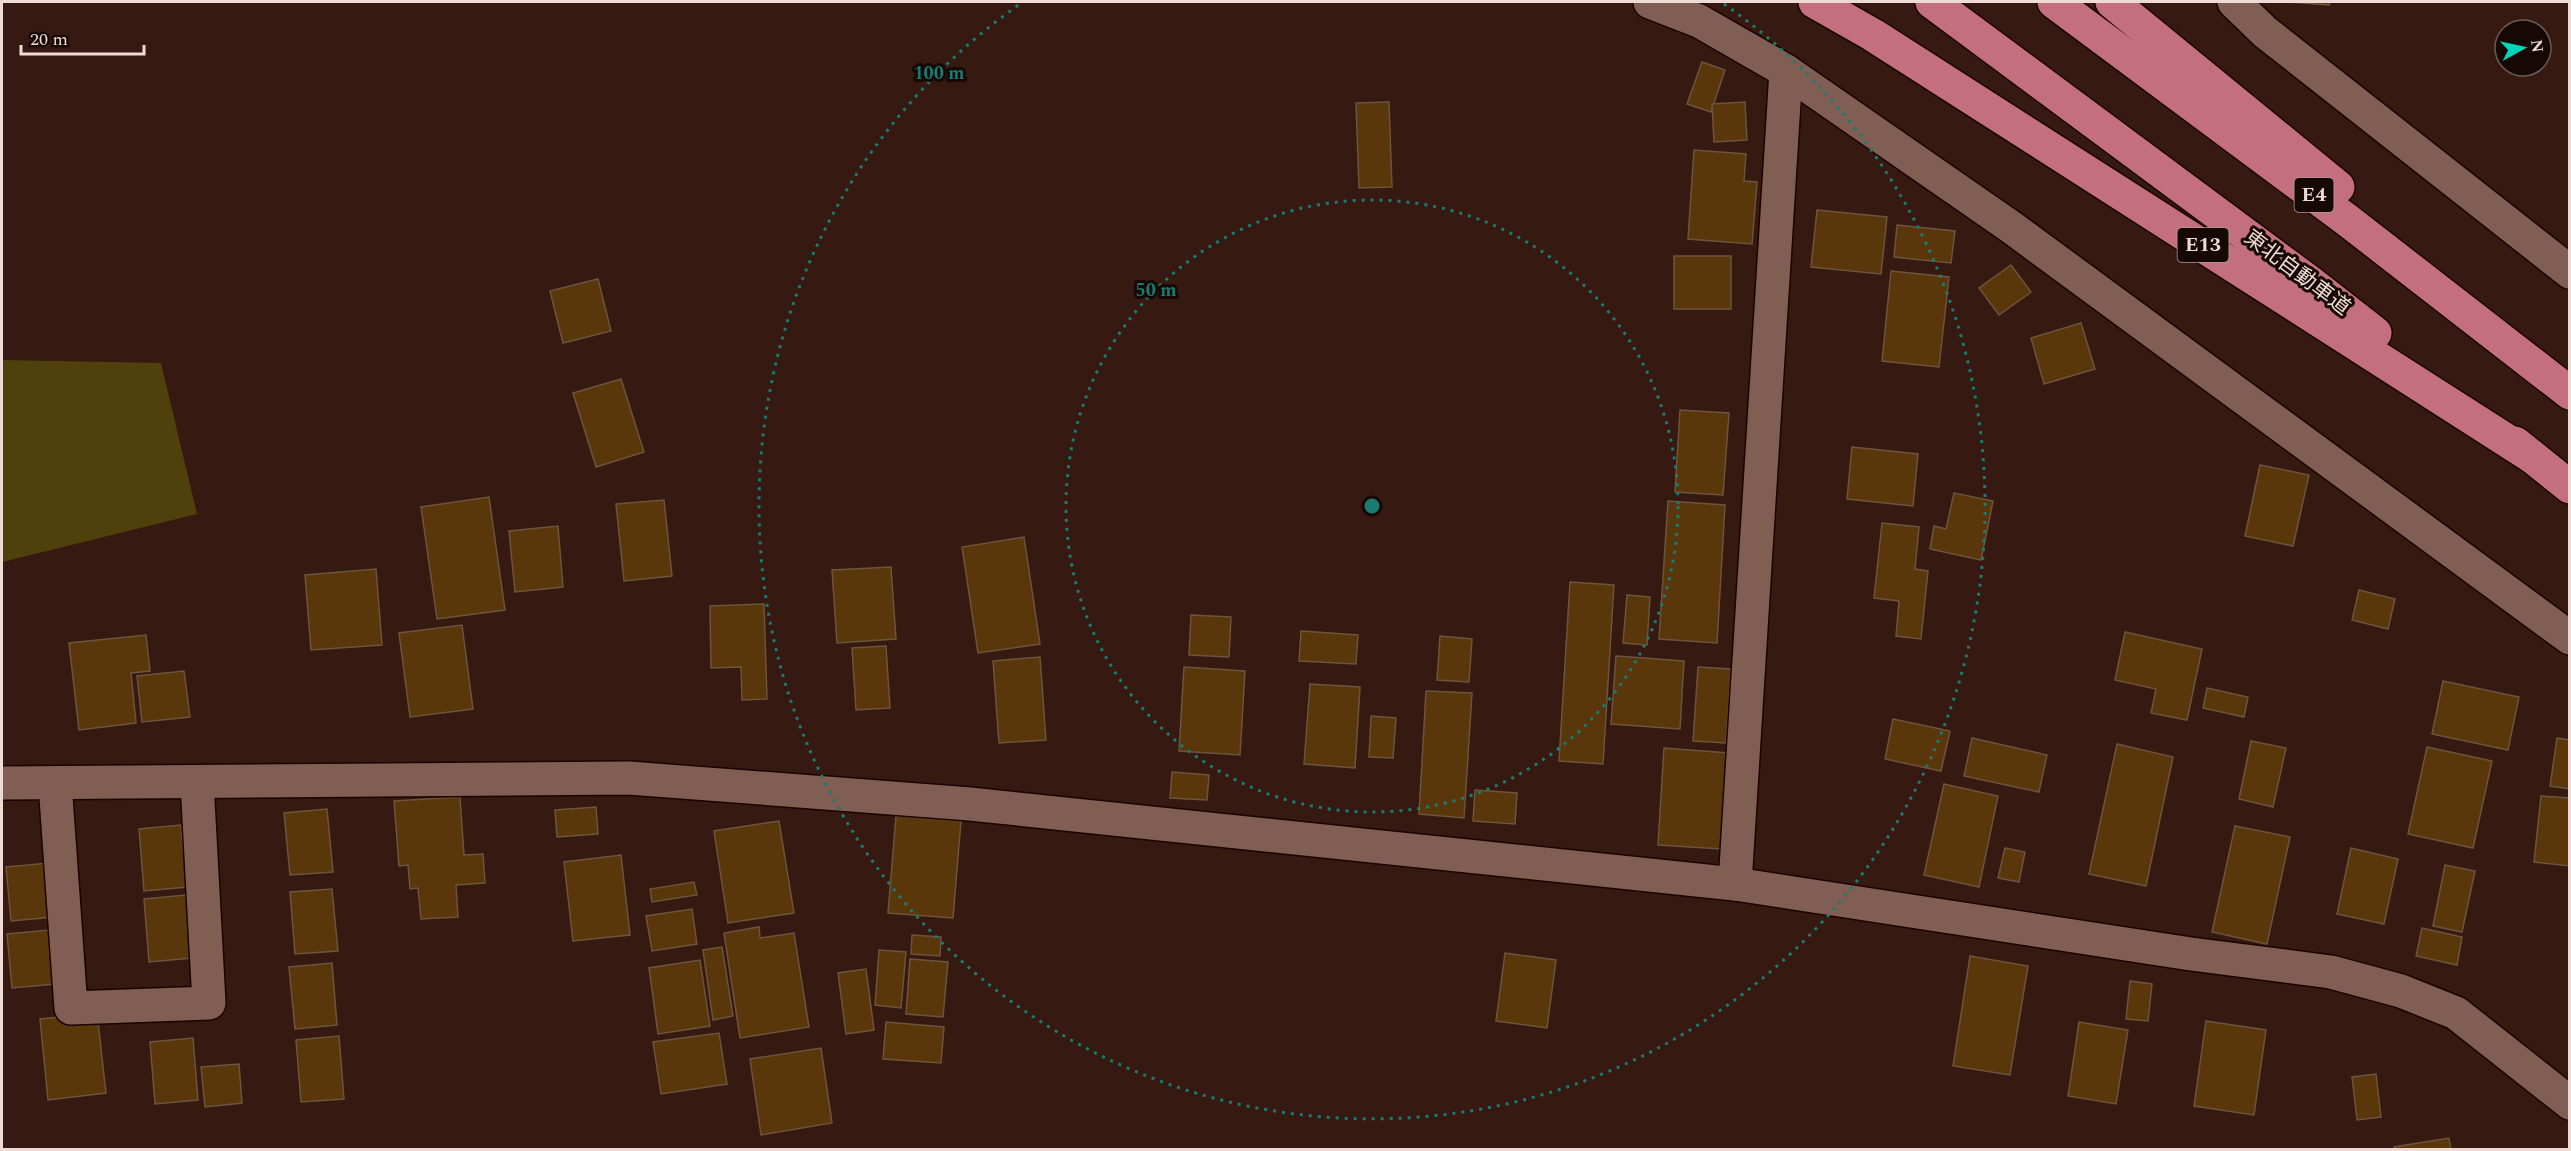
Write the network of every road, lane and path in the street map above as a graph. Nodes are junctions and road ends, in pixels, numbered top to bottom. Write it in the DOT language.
graph roads {
  1 [pos="1650,2"];
  2 [pos="1815,2"];
  3 [pos="1932,2"];
  4 [pos="2054,2"];
  5 [pos="2112,2"];
  6 [pos="2234,2"];
  7 [pos="1706,11"];
  8 [pos="1786,71"];
  9 [pos="2570,272"];
  10 [pos="2570,376"];
  11 [pos="2570,393"];
  12 [pos="2531,456"];
  13 [pos="2570,487"];
  14 [pos="2570,638"];
  15 [pos="197,782"];
  16 [pos="2,783"];
  17 [pos="55,783"];
  18 [pos="1735,884"];
  19 [pos="2570,1103"];
  1 -- 7 [label="street"];
  2 -- 12 [label="highway, E13"];
  3 -- 12 [label="highway, 東北自動車道"];
  4 -- 11 [label="highway, E4"];
  5 -- 10 [label="highway"];
  6 -- 9 [label="street"];
  7 -- 8 [label="street"];
  8 -- 14 [label="street"];
  8 -- 18 [label="street"];
  12 -- 13 [label="highway, 東北自動車道"];
  15 -- 17 [label="street"];
  15 -- 17 [label="street"];
  15 -- 18 [label="street"];
  16 -- 17 [label="street"];
  18 -- 19 [label="street"];
}
